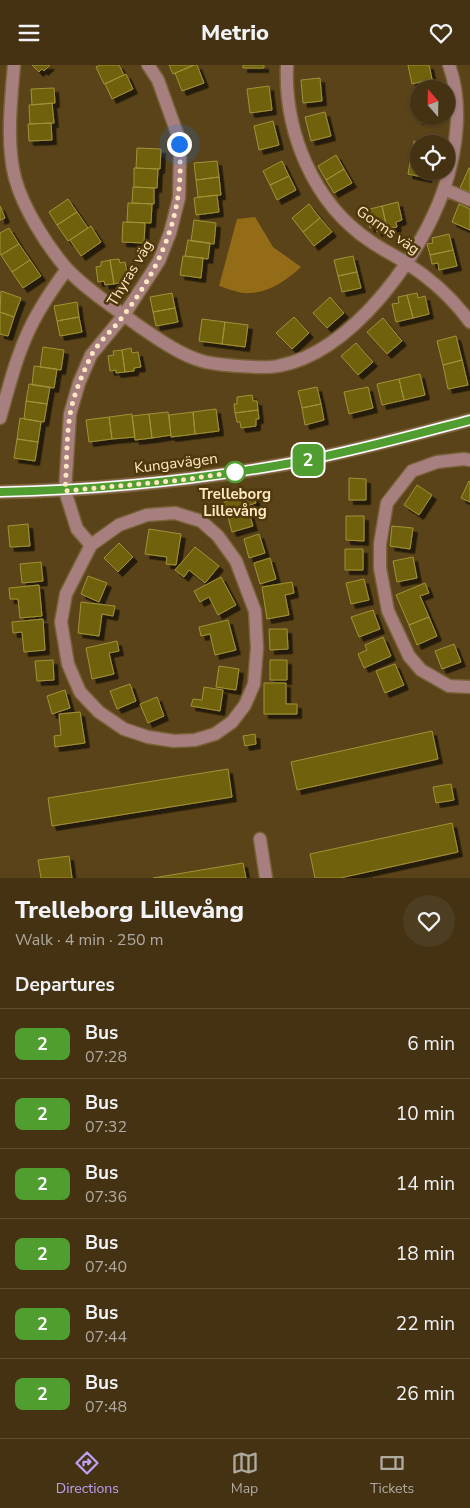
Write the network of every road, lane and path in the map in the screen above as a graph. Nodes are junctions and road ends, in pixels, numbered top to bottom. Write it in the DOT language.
graph roads {
  1 [pos="14,65"];
  2 [pos="148,65"];
  3 [pos="287,65"];
  4 [pos="449,65"];
  5 [pos="444,189"];
  6 [pos="470,200"];
  7 [pos="407,263"];
  8 [pos="67,269"];
  9 [pos="124,315"];
  10 [pos="470,322"];
  11 [pos="0,418"];
  12 [pos="470,420"];
  13 [pos="470,460"];
  14 [pos="65,491"];
  15 [pos="0,492"];
  16 [pos="91,545"];
  17 [pos="470,687"];
  18 [pos="260,839"];
  19 [pos="266,878"];
  1 -- 8 [label="street"];
  2 -- 9 [label="street, Thyras väg"];
  3 -- 7 [label="street, Gorms väg"];
  4 -- 5 [label="street"];
  5 -- 6 [label="street"];
  5 -- 7 [label="street"];
  7 -- 9 [label="street"];
  7 -- 10 [label="street, Gorms väg"];
  8 -- 9 [label="street"];
  8 -- 11 [label="street"];
  9 -- 14 [label="street, Thyras väg"];
  12 -- 14 [label="street, Kungavägen"];
  13 -- 17 [label="street"];
  14 -- 15 [label="street, Kungavägen"];
  14 -- 16 [label="street"];
  16 -- 16 [label="street"];
  18 -- 19 [label="street"];
}
